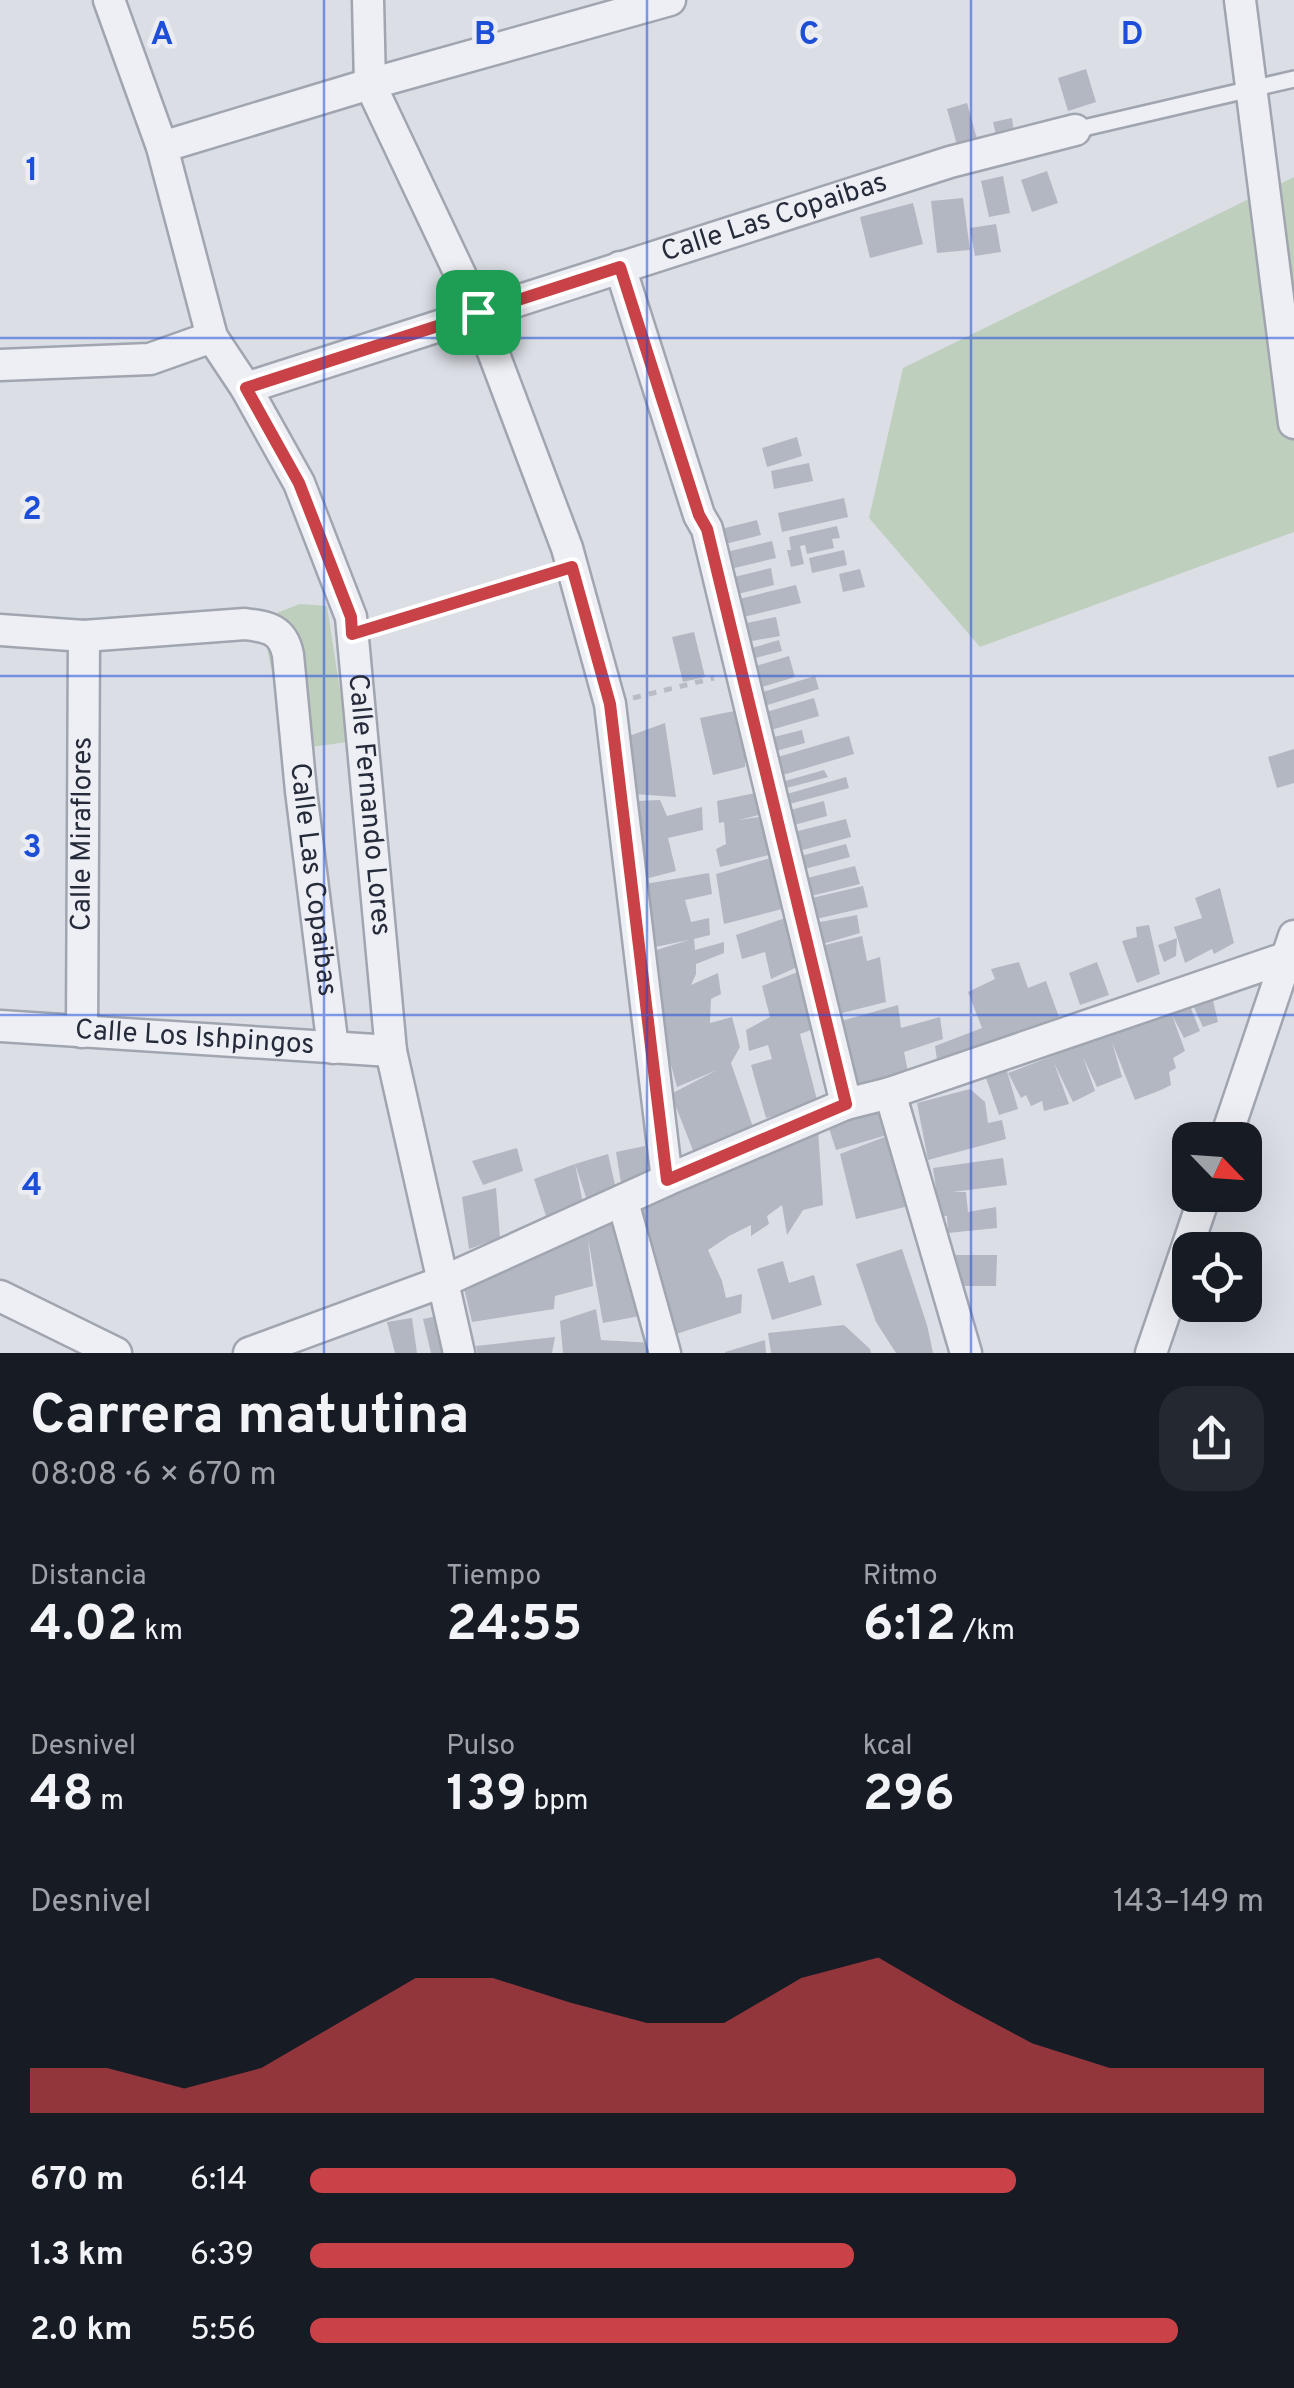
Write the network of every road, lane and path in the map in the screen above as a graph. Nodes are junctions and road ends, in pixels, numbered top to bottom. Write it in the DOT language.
graph roads {
  1 [pos="109,0"];
  2 [pos="368,0"];
  3 [pos="670,0"];
  4 [pos="1240,0"];
  5 [pos="1294,79"];
  6 [pos="370,84"];
  7 [pos="1252,88"];
  8 [pos="1075,130"];
  9 [pos="162,147"];
  10 [pos="620,267"];
  11 [pos="1285,276"];
  12 [pos="478,312"];
  13 [pos="212,337"];
  14 [pos="0,366"];
  15 [pos="246,388"];
  16 [pos="1294,423"];
  17 [pos="572,567"];
  18 [pos="0,630"];
  19 [pos="352,634"];
  20 [pos="84,636"];
  21 [pos="742,672"];
  22 [pos="610,704"];
  23 [pos="1292,949"];
  24 [pos="0,1026"];
  25 [pos="82,1032"];
  26 [pos="333,1048"];
  27 [pos="392,1051"];
  28 [pos="890,1093"];
  29 [pos="846,1104"];
  30 [pos="1230,1122"];
  31 [pos="667,1180"];
  32 [pos="623,1202"];
  33 [pos="1200,1212"];
  34 [pos="442,1282"];
  35 [pos="0,1296"];
  36 [pos="258,1352"];
  37 [pos="116,1353"];
  38 [pos="459,1353"];
  39 [pos="665,1353"];
  40 [pos="966,1353"];
  41 [pos="1150,1353"];
  1 -- 9 [label="street, Calle Fernando Lores"];
  2 -- 6 [label="street"];
  3 -- 6 [label="street"];
  4 -- 7 [label="street"];
  5 -- 7 [label="lane"];
  6 -- 9 [label="street"];
  6 -- 12 [label="street"];
  7 -- 8 [label="lane"];
  7 -- 11 [label="street"];
  8 -- 10 [label="street, Calle Las Copaibas"];
  9 -- 13 [label="street, Calle Fernando Lores"];
  10 -- 12 [label="street, Calle Las Copaibas"];
  10 -- 21 [label="street"];
  11 -- 16 [label="street"];
  12 -- 15 [label="street, Calle Las Copaibas"];
  12 -- 17 [label="street"];
  13 -- 14 [label="street"];
  13 -- 15 [label="street, Calle Fernando Lores"];
  15 -- 19 [label="street, Calle Fernando Lores"];
  17 -- 19 [label="path"];
  17 -- 22 [label="street"];
  18 -- 20 [label="street, Calle Las Copaibas"];
  19 -- 27 [label="street, Calle Fernando Lores"];
  20 -- 25 [label="street, Calle Miraflores"];
  20 -- 26 [label="street, Calle Las Copaibas"];
  21 -- 22 [label="path"];
  21 -- 29 [label="street"];
  22 -- 31 [label="street"];
  23 -- 28 [label="street"];
  23 -- 30 [label="street"];
  24 -- 25 [label="street, Calle Los Ishpingos"];
  25 -- 26 [label="street, Calle Los Ishpingos"];
  26 -- 27 [label="street, Calle Los Ishpingos"];
  27 -- 34 [label="street, Calle Fernando Lores"];
  28 -- 29 [label="street"];
  28 -- 40 [label="street"];
  29 -- 31 [label="street"];
  31 -- 32 [label="street"];
  32 -- 34 [label="street"];
  32 -- 39 [label="street"];
  33 -- 41 [label="street"];
  34 -- 36 [label="street"];
  34 -- 38 [label="street, Calle Fernando Lores"];
  35 -- 37 [label="street"];
}
